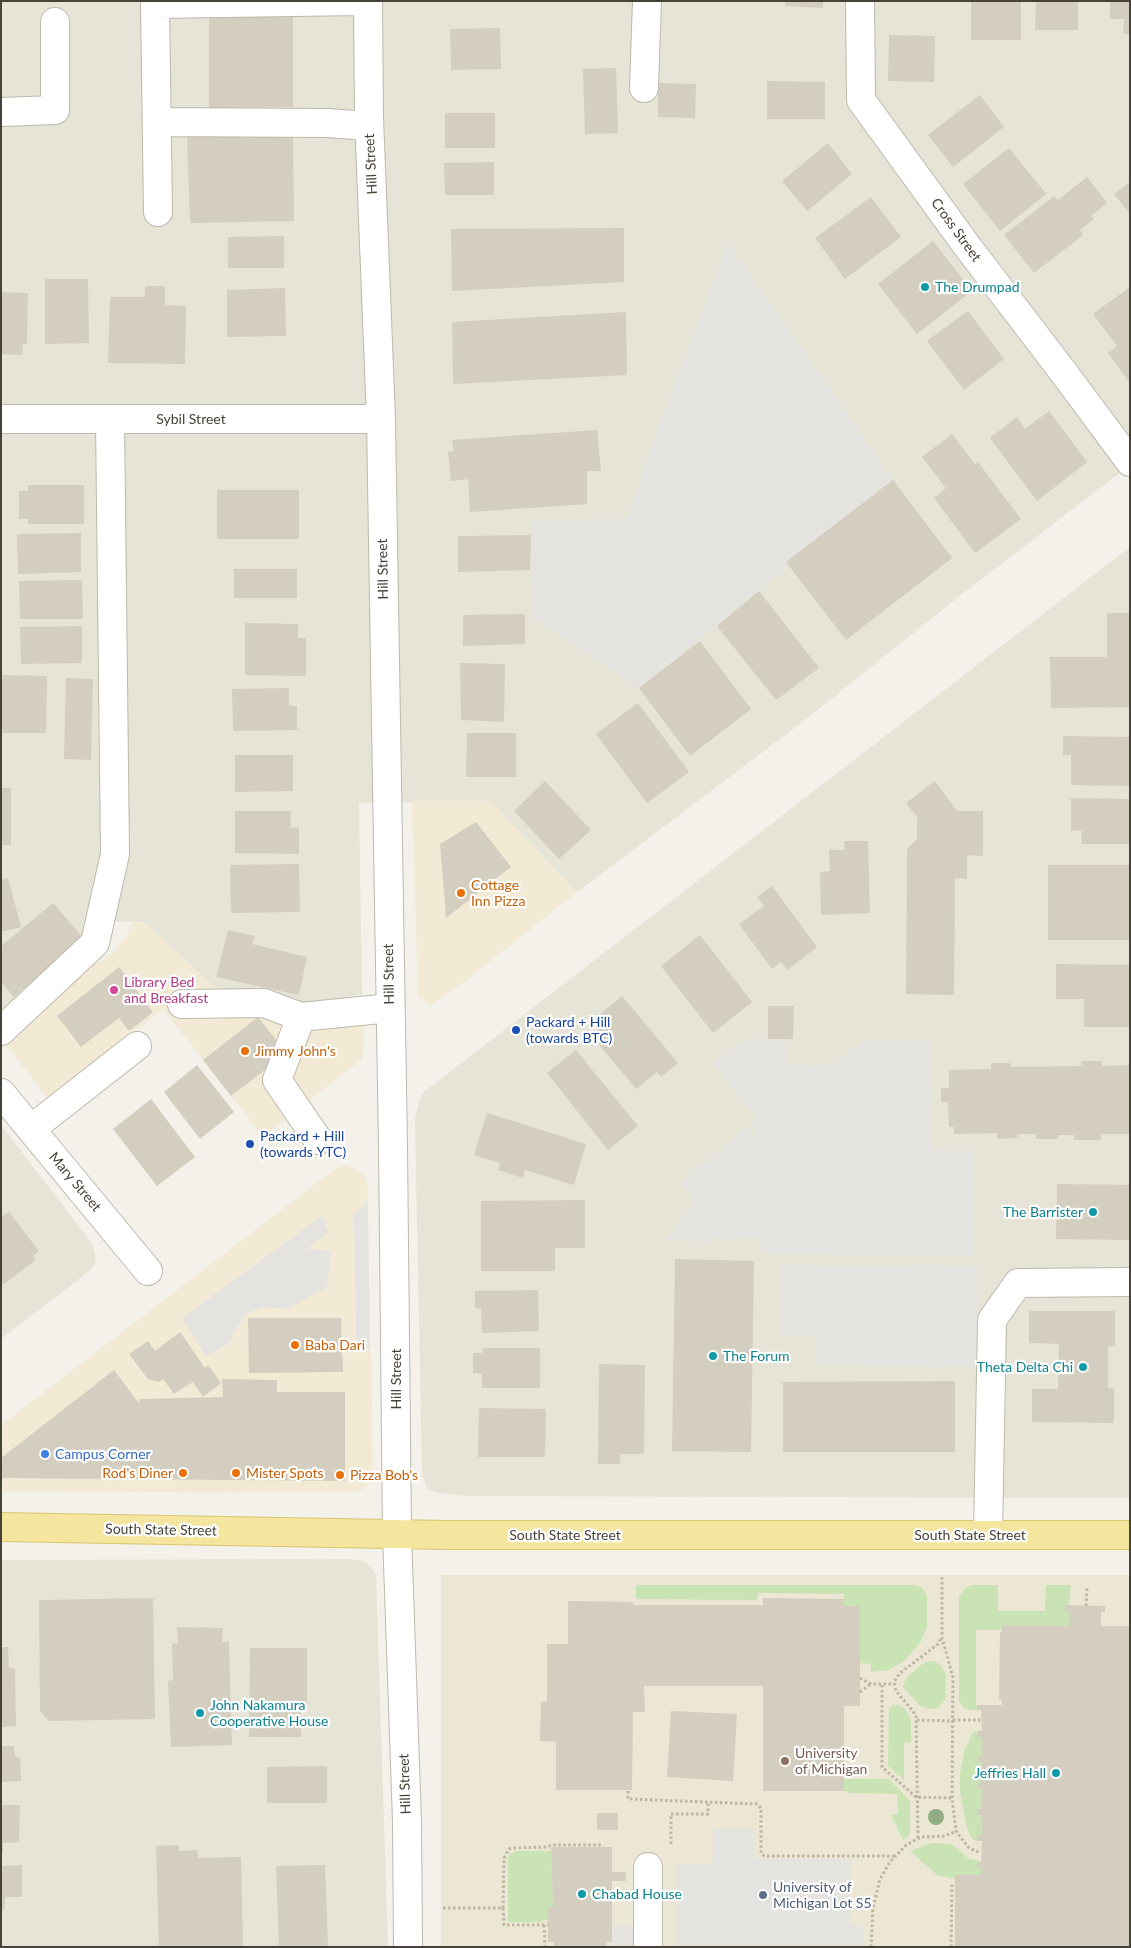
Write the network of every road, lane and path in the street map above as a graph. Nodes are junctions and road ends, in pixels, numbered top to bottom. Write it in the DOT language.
graph roads {
  1 [pos="361,1"];
  2 [pos="368,1"];
  3 [pos="648,1"];
  4 [pos="860,1"];
  5 [pos="55,22"];
  6 [pos="644,88"];
  7 [pos="1,112"];
  8 [pos="157,122"];
  9 [pos="369,126"];
  10 [pos="158,212"];
  11 [pos="1,419"];
  12 [pos="110,419"];
  13 [pos="381,419"];
  14 [pos="1130,462"];
  15 [pos="182,1004"];
  16 [pos="390,1008"];
  17 [pos="301,1016"];
  18 [pos="1,1032"];
  19 [pos="137,1046"];
  20 [pos="1,1093"];
  21 [pos="31,1129"];
  22 [pos="318,1140"];
  23 [pos="148,1271"];
  24 [pos="1130,1282"];
  25 [pos="1,1527"];
  26 [pos="397,1534"];
  27 [pos="988,1535"];
  28 [pos="1130,1535"];
  29 [pos="942,1577"];
  30 [pos="1087,1588"];
  31 [pos="1086,1606"];
  32 [pos="942,1636"];
  33 [pos="860,1678"];
  34 [pos="871,1684"];
  35 [pos="894,1684"];
  36 [pos="882,1685"];
  37 [pos="860,1692"];
  38 [pos="917,1720"];
  39 [pos="953,1720"];
  40 [pos="981,1720"];
  41 [pos="628,1791"];
  42 [pos="916,1797"];
  43 [pos="952,1798"];
  44 [pos="956,1831"];
  45 [pos="918,1838"];
  46 [pos="602,1845"];
  47 [pos="981,1852"];
  48 [pos="894,1856"];
  49 [pos="648,1867"];
  50 [pos="952,1882"];
  51 [pos="443,1908"];
  52 [pos="503,1908"];
  53 [pos="408,1947"];
  54 [pos="545,1947"];
  55 [pos="648,1947"];
  56 [pos="871,1947"];
  57 [pos="952,1947"];
  1 -- 8 [label="street"];
  2 -- 9 [label="street, Hill Street"];
  3 -- 6 [label="street"];
  4 -- 14 [label="street, Cross Street"];
  5 -- 7 [label="street"];
  8 -- 9 [label="street"];
  8 -- 10 [label="street"];
  9 -- 13 [label="street, Hill Street"];
  11 -- 12 [label="street, Sybil Street"];
  12 -- 13 [label="street, Sybil Street"];
  12 -- 18 [label="street"];
  13 -- 16 [label="street, Hill Street"];
  15 -- 17 [label="street"];
  16 -- 17 [label="street"];
  16 -- 26 [label="street, Hill Street"];
  17 -- 22 [label="street"];
  19 -- 21 [label="street"];
  20 -- 21 [label="street, Mary Street"];
  21 -- 23 [label="street, Mary Street"];
  24 -- 27 [label="street"];
  25 -- 26 [label="main road, South State Street"];
  26 -- 27 [label="main road, South State Street"];
  26 -- 53 [label="street, Hill Street"];
  27 -- 28 [label="main road, South State Street"];
  29 -- 32 [label="path"];
  30 -- 31 [label="path"];
  32 -- 35 [label="path"];
  32 -- 39 [label="path"];
  33 -- 34 [label="path"];
  34 -- 36 [label="path"];
  34 -- 37 [label="path"];
  35 -- 36 [label="path"];
  35 -- 38 [label="path"];
  36 -- 42 [label="path"];
  38 -- 39 [label="path"];
  38 -- 42 [label="path"];
  39 -- 40 [label="path"];
  39 -- 43 [label="path"];
  41 -- 48 [label="path"];
  42 -- 43 [label="path"];
  42 -- 45 [label="path"];
  43 -- 44 [label="path"];
  44 -- 45 [label="path"];
  44 -- 47 [label="path"];
  45 -- 48 [label="path"];
  46 -- 52 [label="path"];
  48 -- 56 [label="path"];
  49 -- 55 [label="street"];
  50 -- 57 [label="path"];
  51 -- 52 [label="path"];
  52 -- 54 [label="path"];
}
